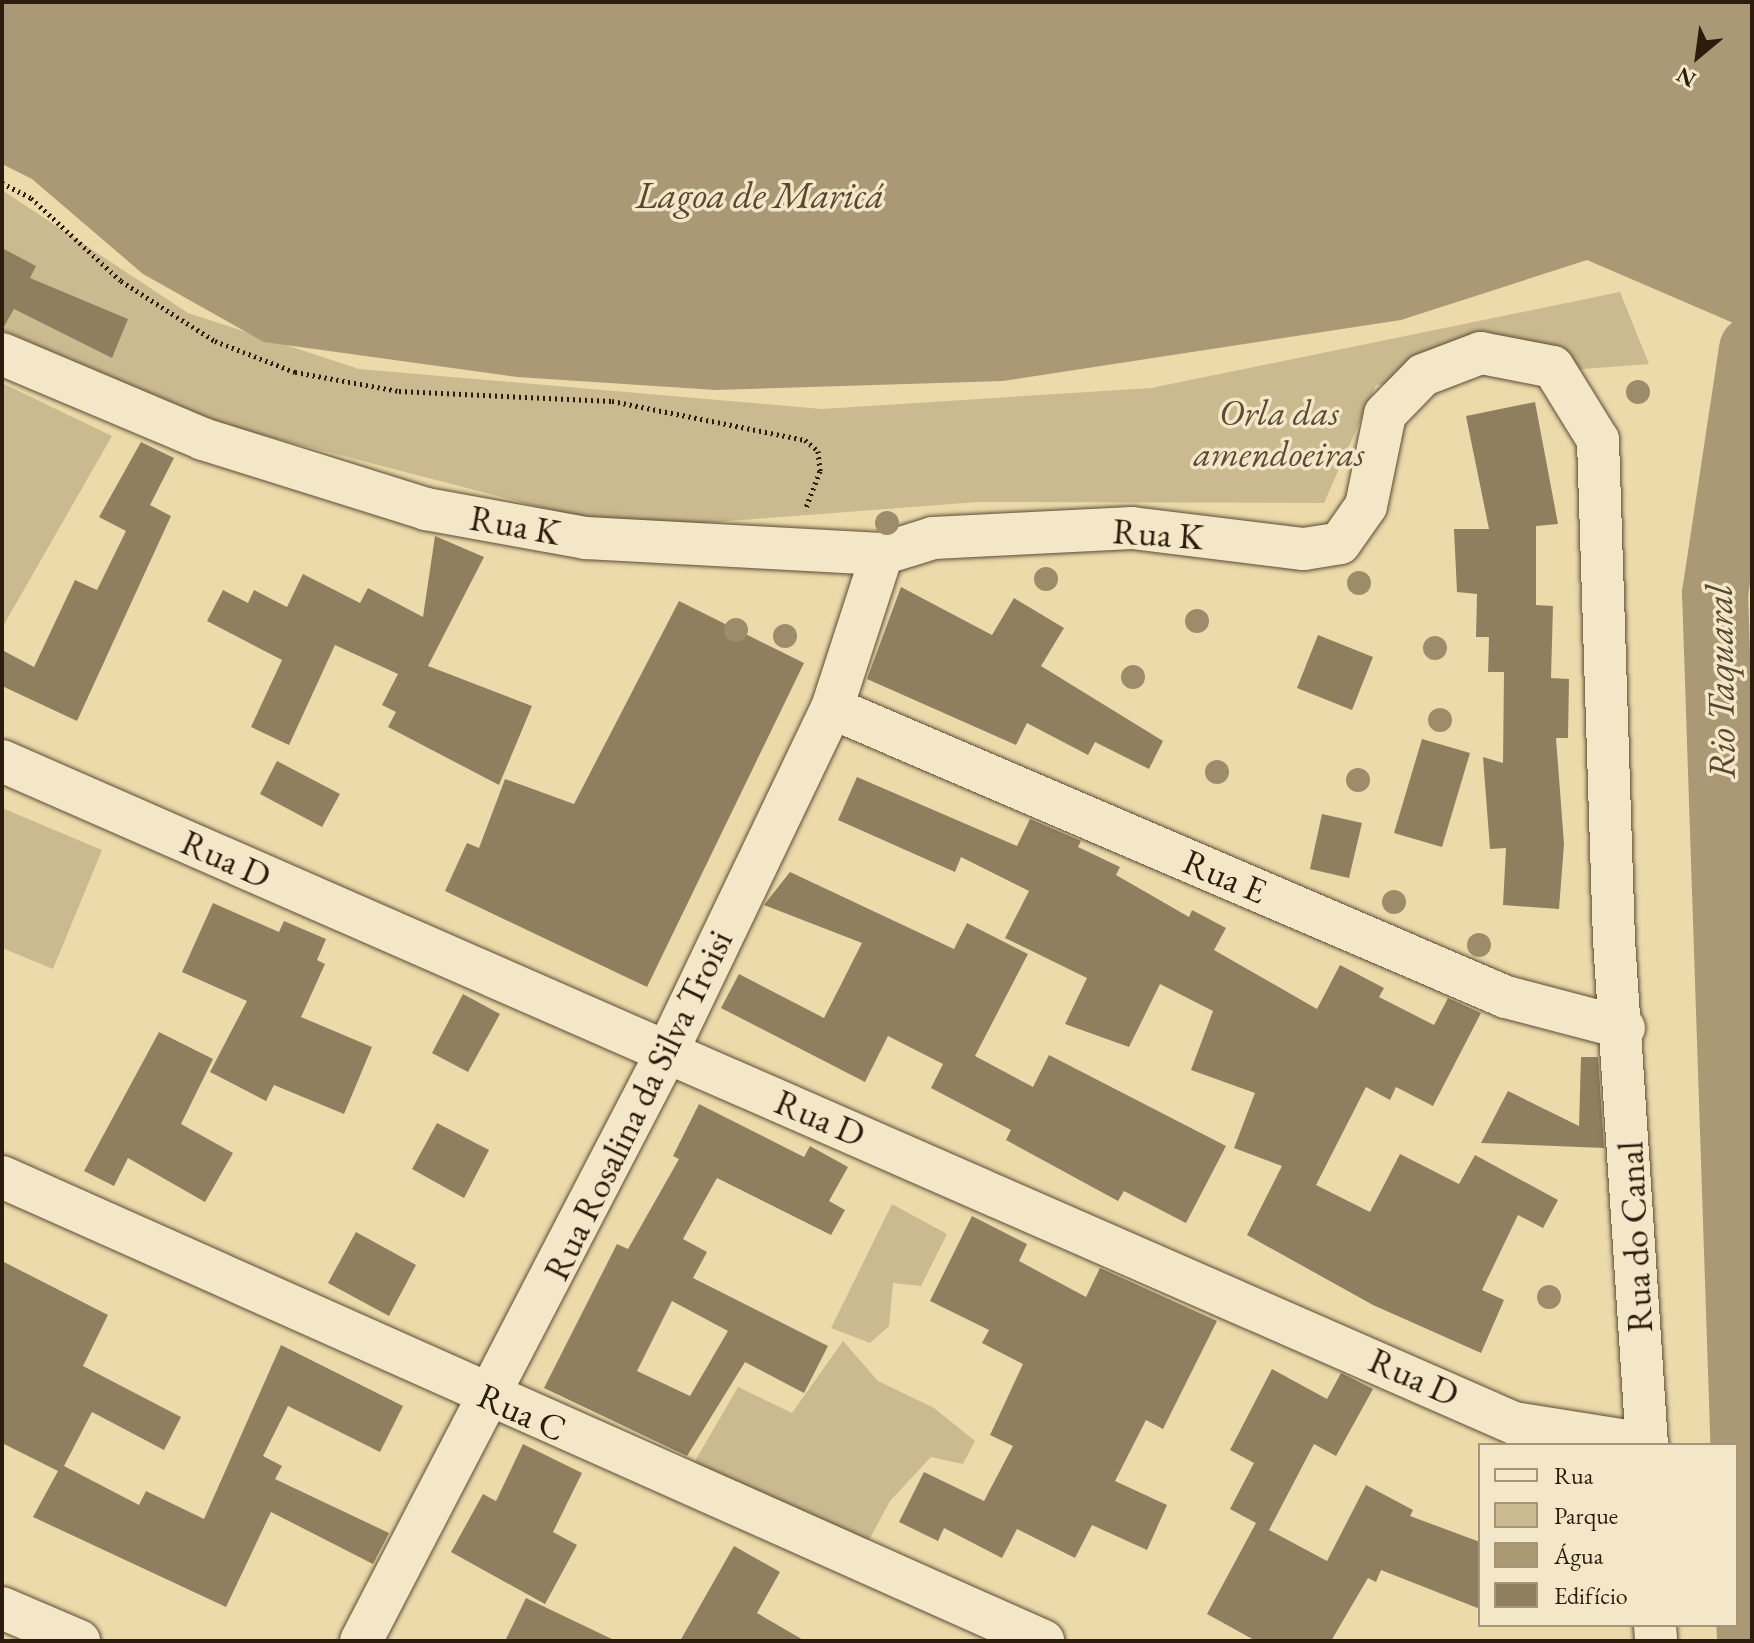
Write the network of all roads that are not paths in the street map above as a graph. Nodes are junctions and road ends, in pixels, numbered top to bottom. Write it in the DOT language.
graph roads {
  1 [pos="2,354"];
  2 [pos="882,554"];
  3 [pos="832,708"];
  4 [pos="2,761"];
  5 [pos="1624,1028"];
  6 [pos="667,1052"];
  7 [pos="2,1177"];
  8 [pos="491,1398"];
  9 [pos="1635,1443"];
  10 [pos="1647,1443"];
  11 [pos="2,1608"];
  12 [pos="79,1641"];
  13 [pos="361,1641"];
  14 [pos="1043,1641"];
  1 -- 2 [label="street, Rua K"];
  2 -- 3 [label="street, Rua Rosalina da Silva Troisi"];
  2 -- 5 [label="street, Rua K"];
  3 -- 5 [label="street, Rua E"];
  3 -- 6 [label="street, Rua Rosalina da Silva Troisi"];
  4 -- 6 [label="street, Rua D"];
  5 -- 10 [label="street, Rua do Canal"];
  6 -- 8 [label="street, Rua Rosalina da Silva Troisi"];
  6 -- 9 [label="street, Rua D"];
  7 -- 8 [label="street, Rua C"];
  8 -- 13 [label="street, Rua Rosalina da Silva Troisi"];
  8 -- 14 [label="street, Rua C"];
  11 -- 12 [label="street"];
}
